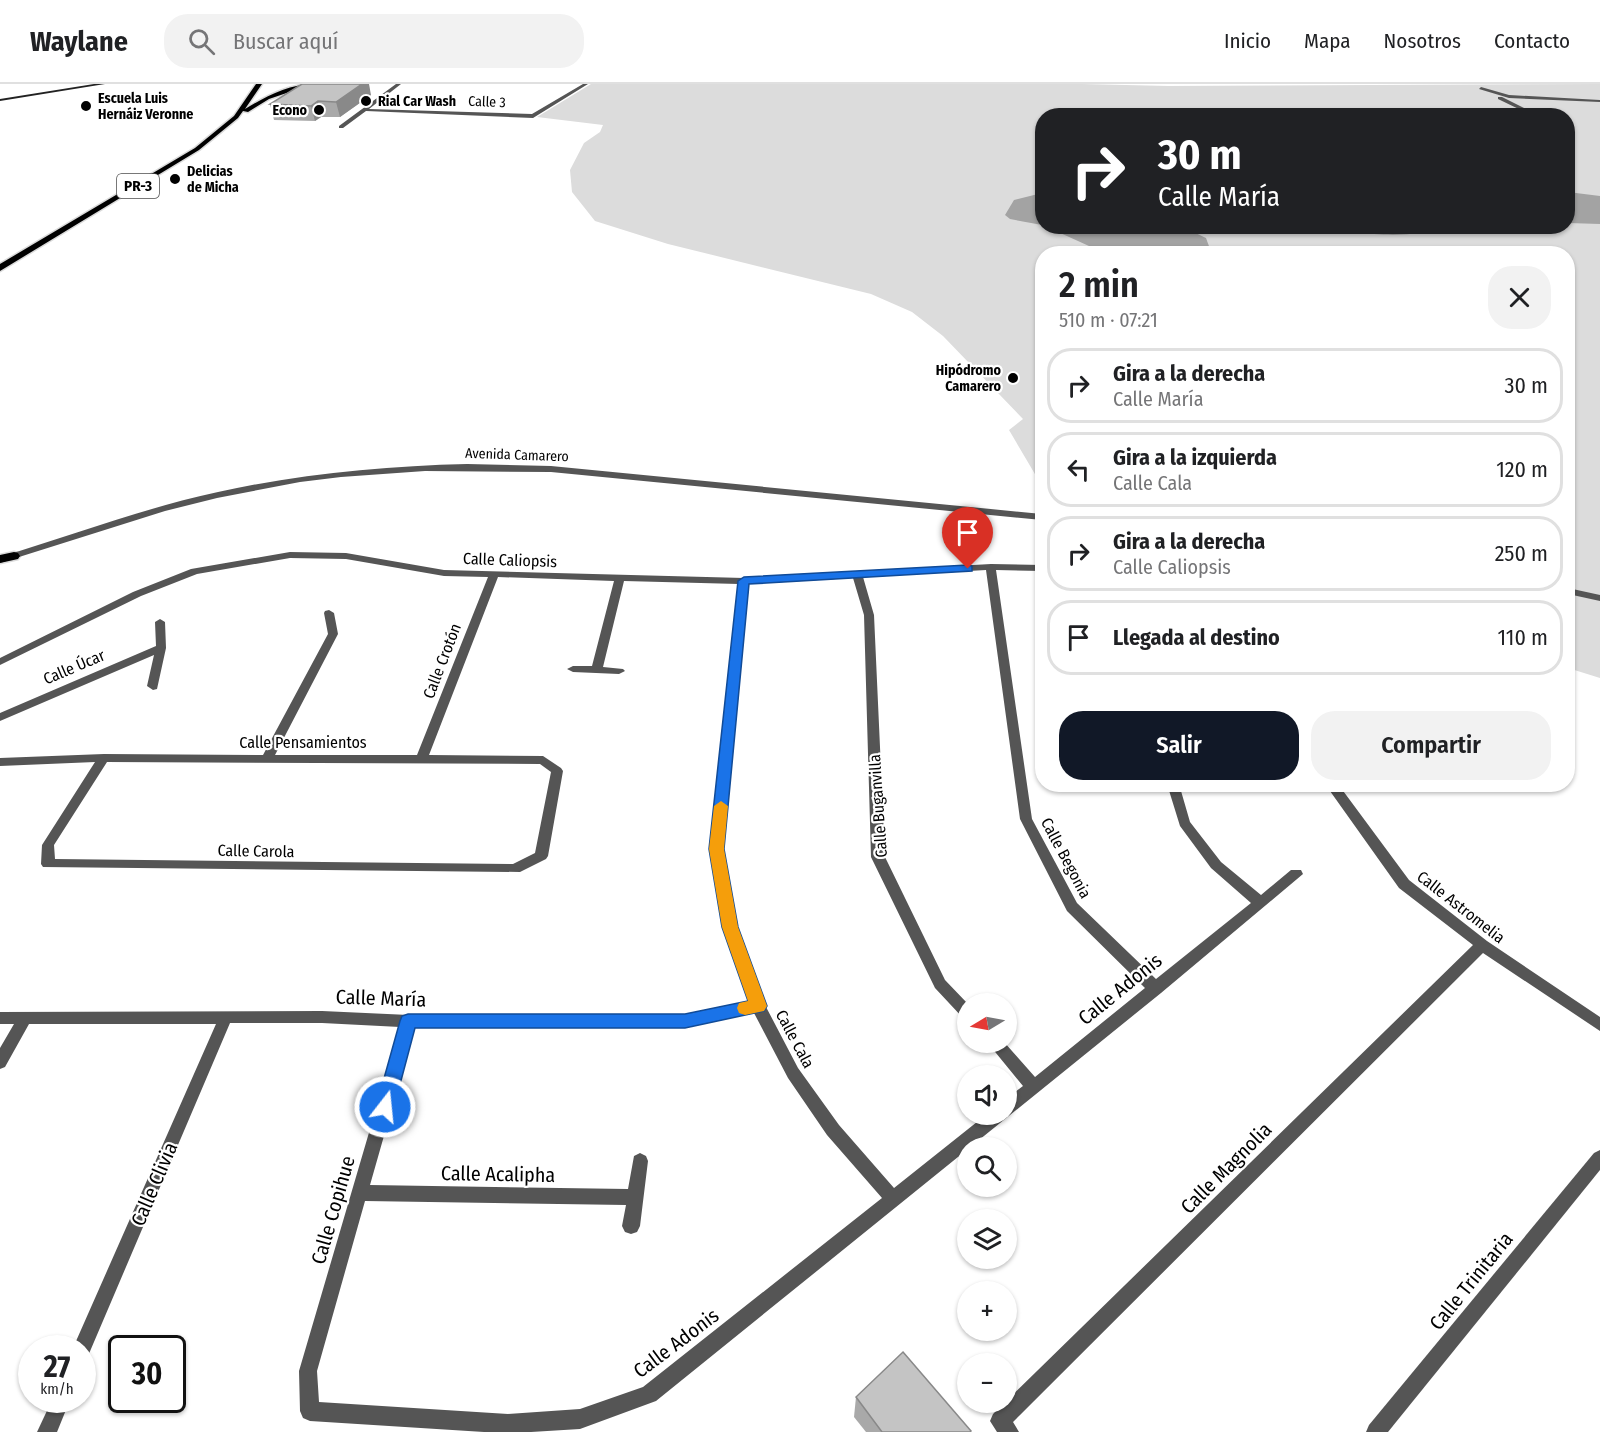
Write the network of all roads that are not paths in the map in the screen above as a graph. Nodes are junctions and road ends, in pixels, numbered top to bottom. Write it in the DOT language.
graph roads {
  1 [pos="103,84"];
  2 [pos="250,84"];
  3 [pos="259,84"];
  4 [pos="310,84"];
  5 [pos="399,84"];
  6 [pos="586,84"];
  7 [pos="974,84"];
  8 [pos="1003,87"];
  9 [pos="1481,88"];
  10 [pos="1491,94"];
  11 [pos="0,100"];
  12 [pos="1600,101"];
  13 [pos="1521,108"];
  14 [pos="367,110"];
  15 [pos="236,117"];
  16 [pos="341,127"];
  17 [pos="93,213"];
  18 [pos="0,259"];
  19 [pos="0,268"];
  20 [pos="0,278"];
  21 [pos="1035,516"];
  22 [pos="14,556"];
  23 [pos="0,559"];
  24 [pos="990,567"];
  25 [pos="1035,568"];
  26 [pos="494,575"];
  27 [pos="858,576"];
  28 [pos="620,578"];
  29 [pos="744,581"];
  30 [pos="1575,593"];
  31 [pos="1600,598"];
  32 [pos="329,613"];
  33 [pos="160,622"];
  34 [pos="161,648"];
  35 [pos="0,662"];
  36 [pos="573,669"];
  37 [pos="597,670"];
  38 [pos="620,671"];
  39 [pos="153,686"];
  40 [pos="0,717"];
  41 [pos="104,758"];
  42 [pos="267,759"];
  43 [pos="422,759"];
  44 [pos="0,762"];
  45 [pos="1175,792"];
  46 [pos="1337,792"];
  47 [pos="549,815"];
  48 [pos="1296,874"];
  49 [pos="1261,903"];
  50 [pos="1482,945"];
  51 [pos="1156,989"];
  52 [pos="957,1002"];
  53 [pos="758,1006"];
  54 [pos="0,1018"];
  55 [pos="25,1018"];
  56 [pos="225,1019"];
  57 [pos="408,1021"];
  58 [pos="1600,1025"];
  59 [pos="1004,1053"];
  60 [pos="0,1062"];
  61 [pos="1034,1087"];
  62 [pos="1017,1100"];
  63 [pos="986,1125"];
  64 [pos="1600,1158"];
  65 [pos="640,1161"];
  66 [pos="361,1193"];
  67 [pos="634,1197"];
  68 [pos="894,1200"];
  69 [pos="631,1226"];
  70 [pos="88,1335"];
  71 [pos="310,1411"];
  72 [pos="55,1413"];
  73 [pos="1004,1427"];
  74 [pos="47,1432"];
  75 [pos="1376,1432"];
  1 -- 11 [label="main road"];
  2 -- 18 [label="main road, PR-3"];
  3 -- 15 [label="main road, PR-3"];
  4 -- 15 [label="main road"];
  5 -- 14 [label="street"];
  6 -- 14 [label="street, Calle 3"];
  7 -- 8 [label="street"];
  9 -- 10 [label="street"];
  10 -- 12 [label="street"];
  10 -- 13 [label="street"];
  14 -- 16 [label="street"];
  15 -- 17 [label="main road, PR-3"];
  17 -- 19 [label="main road, PR-3"];
  17 -- 20 [label="main road"];
  21 -- 22 [label="street, Avenida Camarero"];
  22 -- 23 [label="main road"];
  24 -- 25 [label="street, Calle Caliopsis"];
  24 -- 27 [label="street, Calle Caliopsis"];
  24 -- 51 [label="street, Calle Begonia"];
  26 -- 28 [label="street, Calle Caliopsis"];
  26 -- 35 [label="street, Calle Caliopsis"];
  26 -- 43 [label="street, Calle Crotón"];
  27 -- 29 [label="street, Calle Caliopsis"];
  27 -- 52 [label="street, Calle Buganvilla"];
  28 -- 29 [label="street, Calle Caliopsis"];
  28 -- 37 [label="street"];
  29 -- 53 [label="street, Calle Cala"];
  30 -- 31 [label="street"];
  32 -- 42 [label="street"];
  33 -- 34 [label="street"];
  34 -- 39 [label="street"];
  34 -- 40 [label="street, Calle Úcar"];
  36 -- 37 [label="street"];
  37 -- 38 [label="street"];
  41 -- 42 [label="street, Calle Pensamientos"];
  41 -- 44 [label="street, Calle Pensamientos"];
  41 -- 47 [label="street, Calle Carola"];
  42 -- 43 [label="street, Calle Pensamientos"];
  43 -- 47 [label="street, Calle Pensamientos"];
  45 -- 49 [label="street"];
  46 -- 50 [label="street, Calle Astromelia"];
  48 -- 49 [label="street, Calle Adonis"];
  49 -- 51 [label="street, Calle Adonis"];
  50 -- 58 [label="street, Calle Astromelia"];
  50 -- 73 [label="street, Calle Magnolia"];
  51 -- 61 [label="street, Calle Adonis"];
  53 -- 57 [label="street, Calle María"];
  53 -- 68 [label="street, Calle Cala"];
  54 -- 55 [label="street, Calle María"];
  55 -- 56 [label="street, Calle María"];
  55 -- 60 [label="street"];
  56 -- 57 [label="street, Calle María"];
  56 -- 70 [label="street, Calle Clivia"];
  57 -- 66 [label="street, Calle Copihue"];
  59 -- 61 [label="street"];
  61 -- 62 [label="street, Calle Adonis"];
  63 -- 68 [label="street, Calle Adonis"];
  64 -- 75 [label="street, Calle Trinitaria"];
  65 -- 67 [label="street"];
  66 -- 67 [label="street, Calle Acalipha"];
  66 -- 71 [label="street, Calle Copihue"];
  67 -- 69 [label="street"];
  68 -- 71 [label="street, Calle Adonis"];
  72 -- 74 [label="street"];
}
